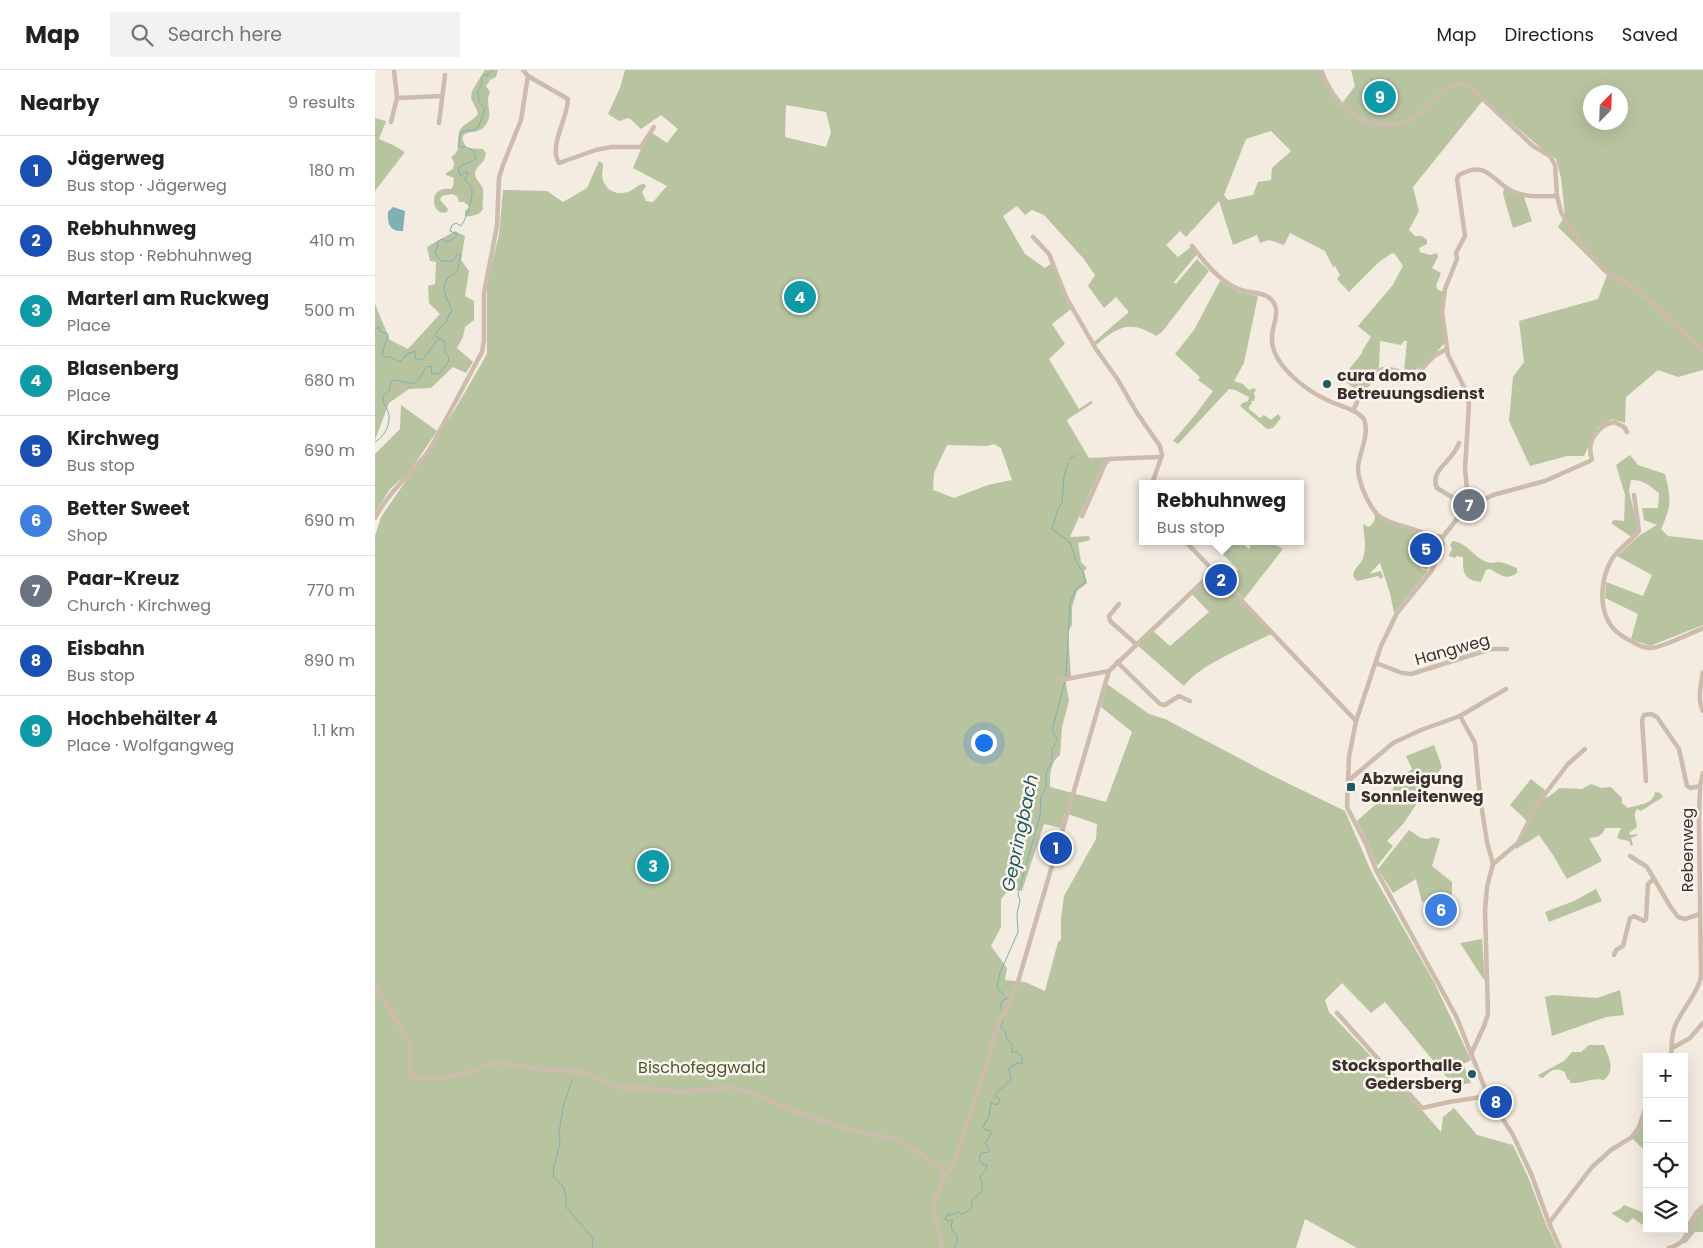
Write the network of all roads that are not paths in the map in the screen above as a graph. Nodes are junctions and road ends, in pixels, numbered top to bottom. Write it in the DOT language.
graph roads {
  1 [pos="394,70"];
  2 [pos="523,70"];
  3 [pos="1321,70"];
  4 [pos="445,76"];
  5 [pos="527,76"];
  6 [pos="442,96"];
  7 [pos="397,98"];
  8 [pos="391,122"];
  9 [pos="439,123"];
  10 [pos="654,128"];
  11 [pos="1557,196"];
  12 [pos="1033,237"];
  13 [pos="1192,246"];
  14 [pos="1447,349"];
  15 [pos="1703,350"];
  16 [pos="1353,411"];
  17 [pos="1627,432"];
  18 [pos="1459,443"];
  19 [pos="1161,457"];
  20 [pos="1153,480"];
  21 [pos="1634,495"];
  22 [pos="1465,508"];
  23 [pos="1082,516"];
  24 [pos="375,518"];
  25 [pos="1432,538"];
  26 [pos="1443,540"];
  27 [pos="1189,545"];
  28 [pos="1439,549"];
  29 [pos="1214,571"];
  30 [pos="1119,604"];
  31 [pos="1703,628"];
  32 [pos="1136,644"];
  33 [pos="1507,649"];
  34 [pos="1117,662"];
  35 [pos="1376,663"];
  36 [pos="1109,671"];
  37 [pos="1703,672"];
  38 [pos="1059,681"];
  39 [pos="1506,689"];
  40 [pos="1190,701"];
  41 [pos="1703,711"];
  42 [pos="1460,716"];
  43 [pos="1356,721"];
  44 [pos="1585,750"];
  45 [pos="1703,773"];
  46 [pos="1646,780"];
  47 [pos="1348,782"];
  48 [pos="1701,786"];
  49 [pos="1630,856"];
  50 [pos="1493,864"];
  51 [pos="1655,881"];
  52 [pos="1700,914"];
  53 [pos="1614,955"];
  54 [pos="375,985"];
  55 [pos="1337,1013"];
  56 [pos="1703,1023"];
  57 [pos="1672,1048"];
  58 [pos="1671,1053"];
  59 [pos="1471,1054"];
  60 [pos="1488,1096"];
  61 [pos="1643,1116"];
  62 [pos="945,1175"];
  63 [pos="1703,1206"];
  64 [pos="1549,1224"];
  65 [pos="941,1248"];
  66 [pos="1560,1248"];
  67 [pos="1669,1248"];
  1 -- 7 [label="street"];
  2 -- 5 [label="street"];
  3 -- 11 [label="street"];
  4 -- 6 [label="street"];
  5 -- 10 [label="street"];
  5 -- 24 [label="street"];
  6 -- 7 [label="street"];
  6 -- 9 [label="street"];
  7 -- 8 [label="street"];
  11 -- 14 [label="street"];
  11 -- 15 [label="street"];
  12 -- 19 [label="street"];
  13 -- 16 [label="street"];
  14 -- 16 [label="street"];
  14 -- 22 [label="street"];
  16 -- 25 [label="street"];
  17 -- 22 [label="street"];
  18 -- 22 [label="street"];
  19 -- 20 [label="street"];
  19 -- 23 [label="street"];
  21 -- 31 [label="street"];
  22 -- 26 [label="street"];
  25 -- 26 [label="street"];
  25 -- 28 [label="street"];
  26 -- 28 [label="street"];
  27 -- 29 [label="street"];
  28 -- 35 [label="street"];
  29 -- 32 [label="street"];
  29 -- 43 [label="street"];
  30 -- 32 [label="street"];
  32 -- 34 [label="street"];
  33 -- 35 [label="street, Hangweg"];
  34 -- 36 [label="street"];
  34 -- 40 [label="street"];
  35 -- 43 [label="street"];
  36 -- 38 [label="street"];
  36 -- 62 [label="street"];
  37 -- 41 [label="street"];
  39 -- 42 [label="street"];
  42 -- 47 [label="street"];
  42 -- 50 [label="street"];
  43 -- 47 [label="street"];
  44 -- 50 [label="street"];
  45 -- 48 [label="street, Rebenweg"];
  46 -- 48 [label="street, Rebenweg"];
  47 -- 59 [label="street"];
  48 -- 52 [label="street, Rebenweg"];
  49 -- 51 [label="street, Rebenweg"];
  50 -- 59 [label="street"];
  51 -- 52 [label="street, Rebenweg"];
  51 -- 53 [label="street, Rebenweg"];
  52 -- 57 [label="street, Rebenweg"];
  54 -- 62 [label="street"];
  55 -- 60 [label="street"];
  56 -- 57 [label="street"];
  57 -- 58 [label="street, Rebenweg"];
  59 -- 60 [label="street"];
  60 -- 64 [label="street"];
  61 -- 64 [label="street"];
  62 -- 65 [label="street"];
  63 -- 67 [label="street"];
  64 -- 66 [label="street"];
}
